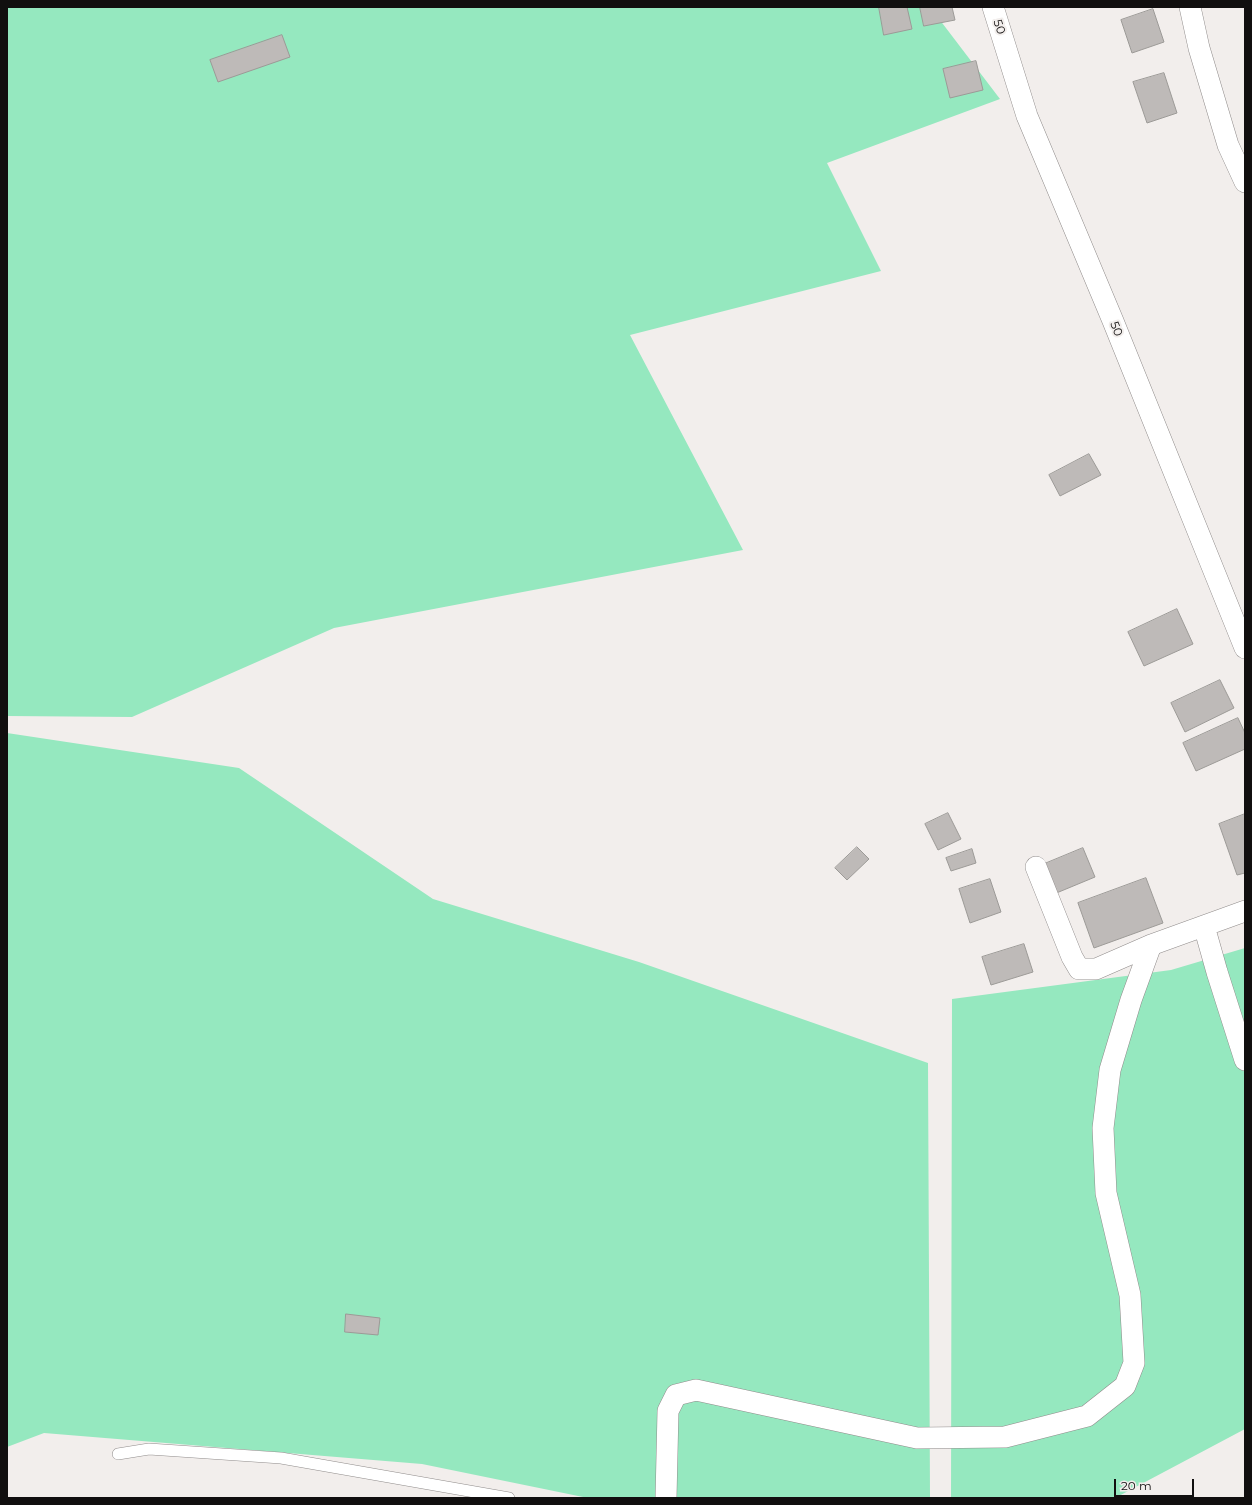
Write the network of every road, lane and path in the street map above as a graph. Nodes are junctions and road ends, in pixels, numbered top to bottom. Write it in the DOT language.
graph roads {
  1 [pos="993,7"];
  2 [pos="1190,7"];
  3 [pos="1237,144"];
  4 [pos="1245,182"];
  5 [pos="1245,648"];
  6 [pos="1036,867"];
  7 [pos="1245,911"];
  8 [pos="1204,926"];
  9 [pos="1151,946"];
  10 [pos="1245,1060"];
  11 [pos="118,1454"];
  12 [pos="509,1498"];
  13 [pos="666,1498"];
  1 -- 5 [label="street, 50"];
  2 -- 3 [label="street"];
  3 -- 4 [label="street"];
  6 -- 9 [label="street"];
  7 -- 8 [label="street"];
  8 -- 9 [label="street"];
  8 -- 10 [label="street"];
  9 -- 13 [label="street"];
  11 -- 12 [label="lane"];
}
